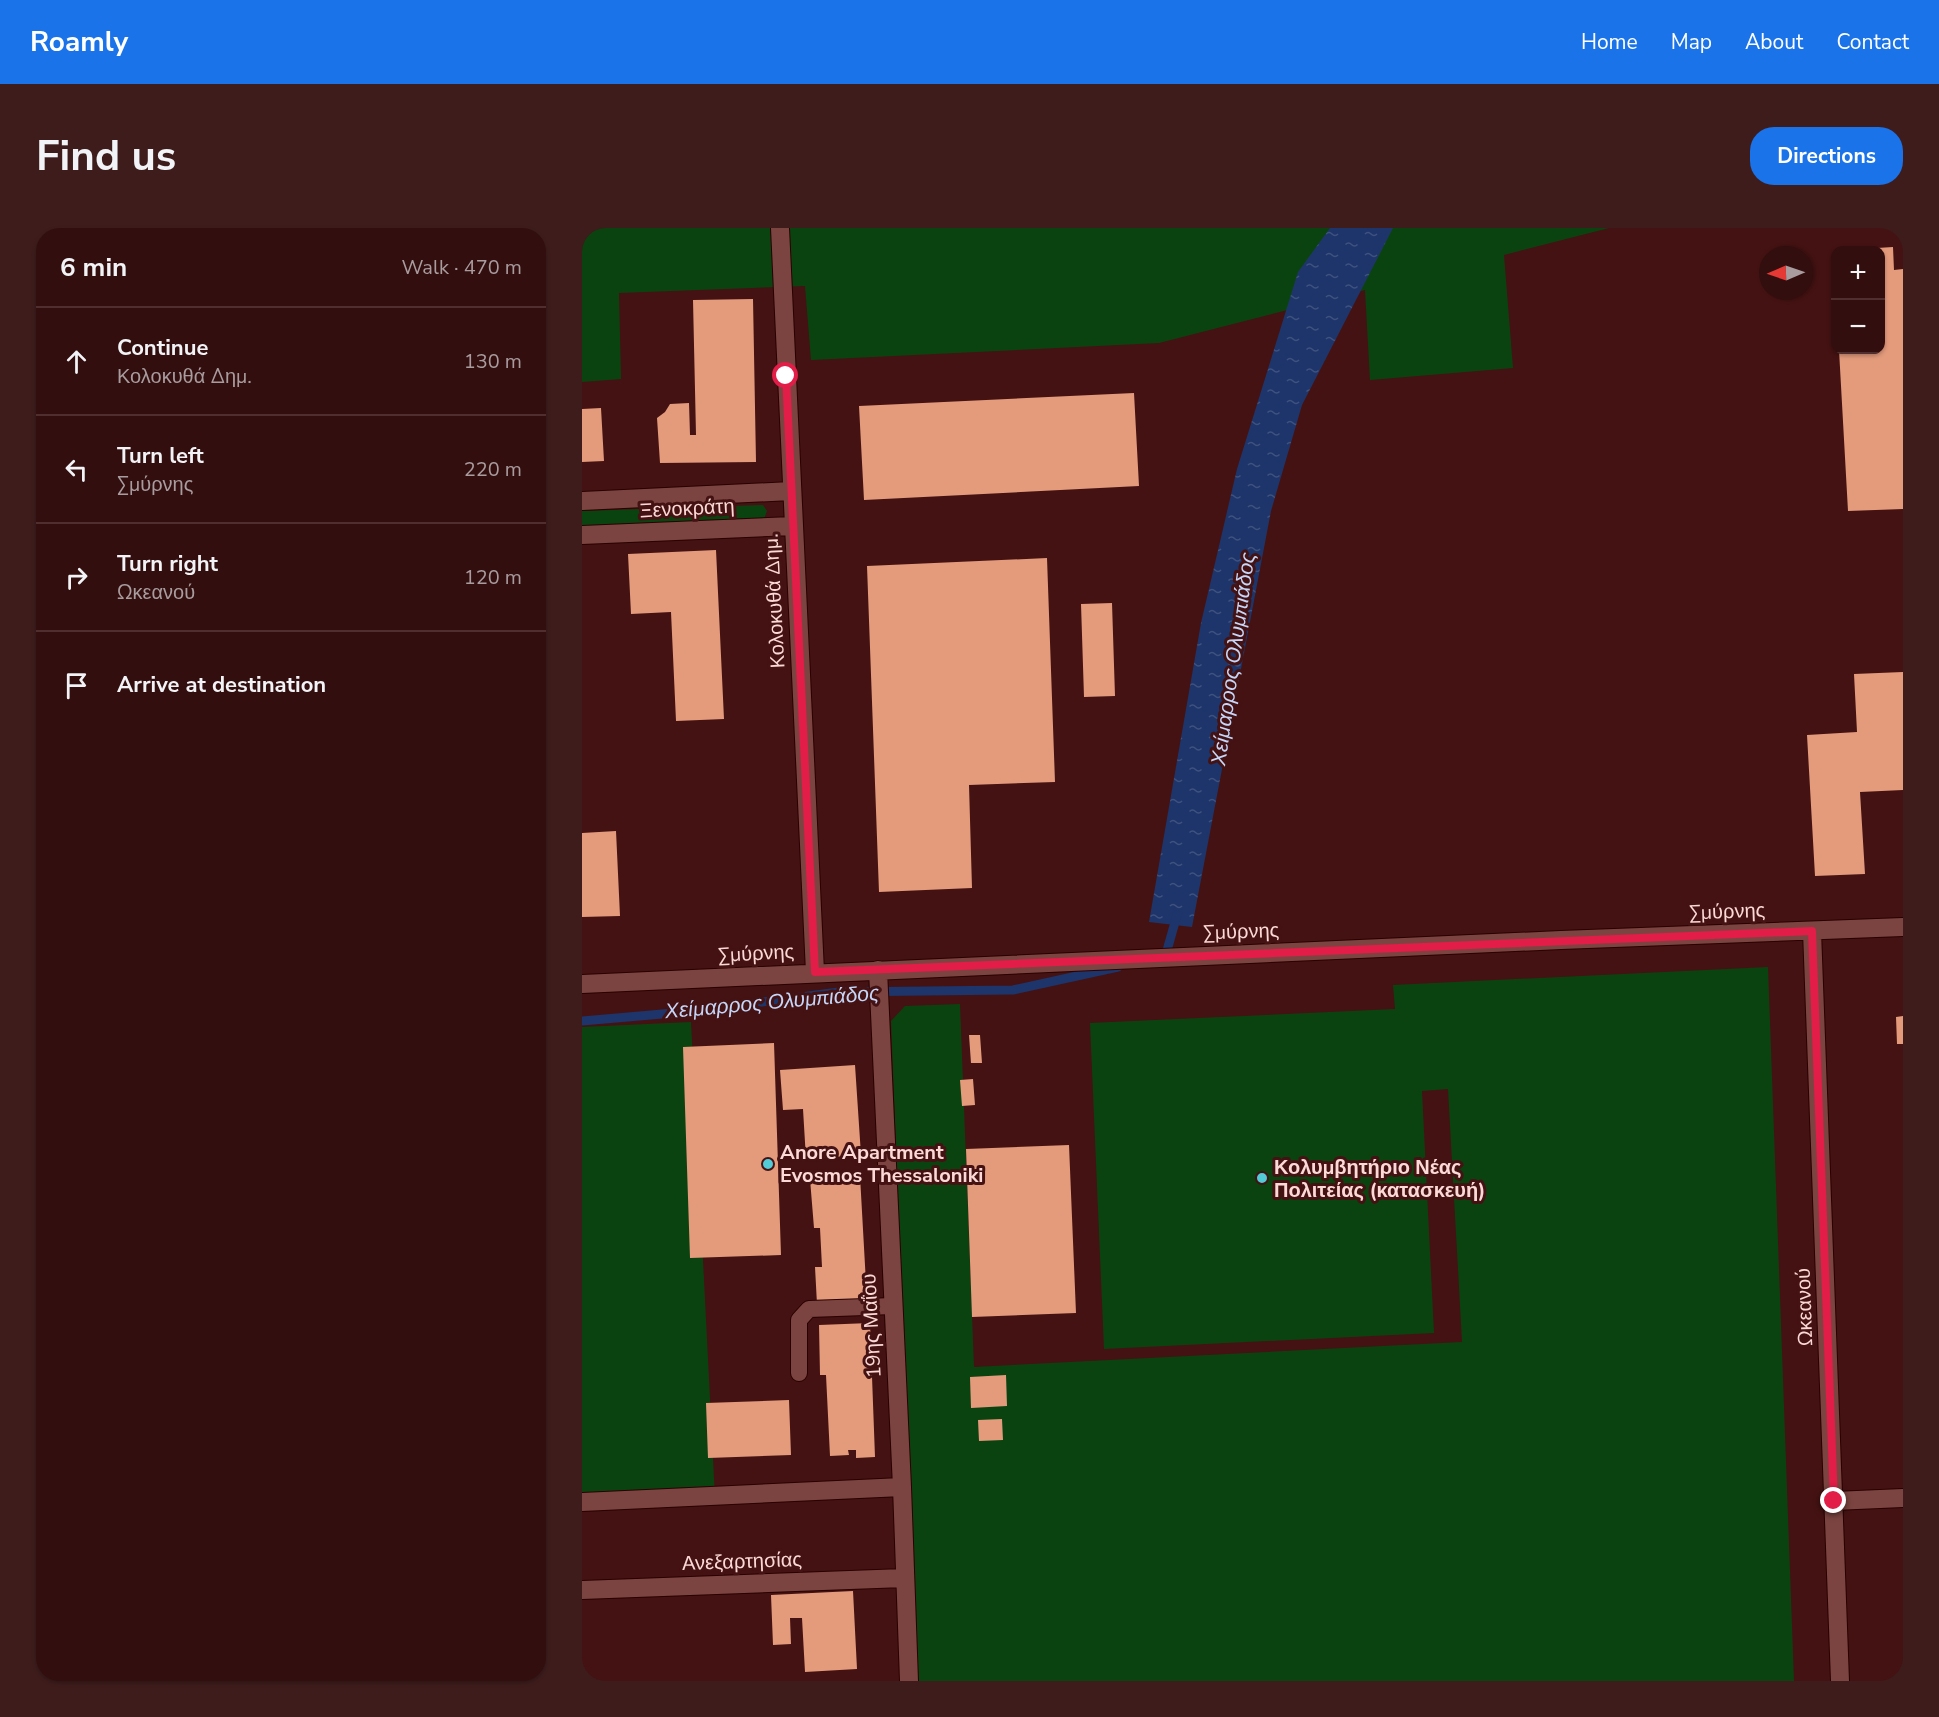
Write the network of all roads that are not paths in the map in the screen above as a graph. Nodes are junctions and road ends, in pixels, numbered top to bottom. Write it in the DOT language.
graph roads {
  1 [pos="780,228"];
  2 [pos="791,491"];
  3 [pos="582,501"];
  4 [pos="793,526"];
  5 [pos="582,535"];
  6 [pos="1903,927"];
  7 [pos="1812,931"];
  8 [pos="878,970"];
  9 [pos="815,972"];
  10 [pos="582,984"];
  11 [pos="893,1306"];
  12 [pos="799,1373"];
  13 [pos="902,1487"];
  14 [pos="1903,1498"];
  15 [pos="1834,1501"];
  16 [pos="582,1502"];
  17 [pos="904,1578"];
  18 [pos="582,1590"];
  19 [pos="909,1681"];
  20 [pos="1840,1681"];
  1 -- 2 [label="street, Κολοκυθά Δημ."];
  2 -- 3 [label="street, Ξενοκράτη"];
  2 -- 4 [label="street, Κολοκυθά Δημ."];
  4 -- 5 [label="street, Ξενοκράτη"];
  4 -- 9 [label="street, Κολοκυθά Δημ."];
  6 -- 7 [label="street, Σμύρνης"];
  7 -- 8 [label="street, Σμύρνης"];
  7 -- 15 [label="street, Ωκεανού"];
  8 -- 9 [label="street, Σμύρνης"];
  8 -- 11 [label="street, 19ης Μαΐου"];
  9 -- 10 [label="street, Σμύρνης"];
  11 -- 12 [label="lane"];
  11 -- 13 [label="street, 19ης Μαΐου"];
  13 -- 16 [label="street"];
  13 -- 17 [label="street, 19ης Μαΐου"];
  14 -- 15 [label="street"];
  15 -- 20 [label="street, Ωκεανού"];
  17 -- 18 [label="street, Ανεξαρτησίας"];
  17 -- 19 [label="street, 19ης Μαΐου"];
}
